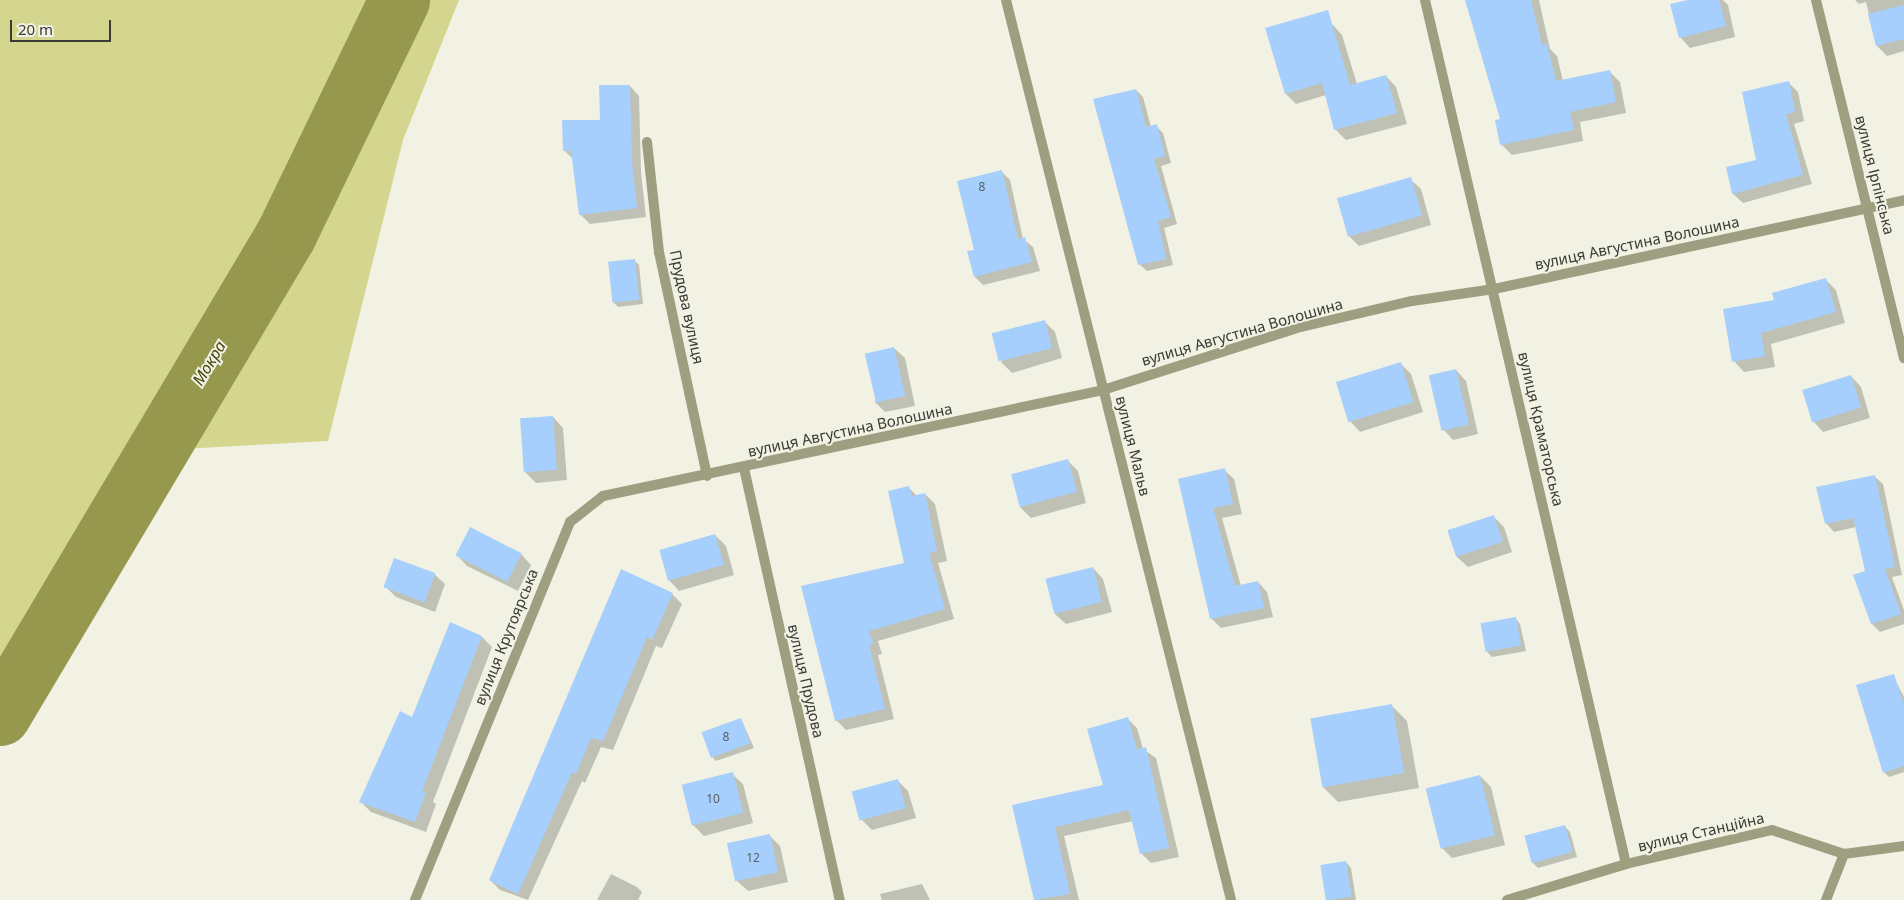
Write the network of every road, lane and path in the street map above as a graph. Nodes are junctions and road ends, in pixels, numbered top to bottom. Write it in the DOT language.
graph roads {
  1 [pos="1006,0"];
  2 [pos="1425,0"];
  3 [pos="1816,0"];
  4 [pos="647,142"];
  5 [pos="1904,200"];
  6 [pos="1867,209"];
  7 [pos="1494,289"];
  8 [pos="1904,358"];
  9 [pos="1103,390"];
  10 [pos="744,468"];
  11 [pos="707,476"];
  12 [pos="1904,846"];
  13 [pos="1844,854"];
  14 [pos="1626,864"];
  15 [pos="415,900"];
  16 [pos="840,900"];
  17 [pos="1231,900"];
  18 [pos="1506,900"];
  19 [pos="1826,900"];
  1 -- 9 [label="street, вулиця Мальв"];
  2 -- 7 [label="street, вулиця Краматорська"];
  3 -- 6 [label="street, вулиця Ірпінська"];
  4 -- 11 [label="street, Прудова вулиця"];
  5 -- 6 [label="street, вулиця Августина Волошина"];
  6 -- 7 [label="street, вулиця Августина Волошина"];
  6 -- 8 [label="street, вулиця Ірпінська"];
  7 -- 9 [label="street, вулиця Августина Волошина"];
  7 -- 14 [label="street, вулиця Краматорська"];
  9 -- 10 [label="street, вулиця Августина Волошина"];
  9 -- 17 [label="street, вулиця Мальв"];
  10 -- 11 [label="street, вулиця Августина Волошина"];
  10 -- 16 [label="street, вулиця Прудова"];
  11 -- 15 [label="street, вулиця Крутоярська"];
  12 -- 13 [label="street, вулиця Станційна"];
  13 -- 14 [label="street, вулиця Станційна"];
  13 -- 19 [label="street"];
  14 -- 18 [label="street, вулиця Станційна"];
}
